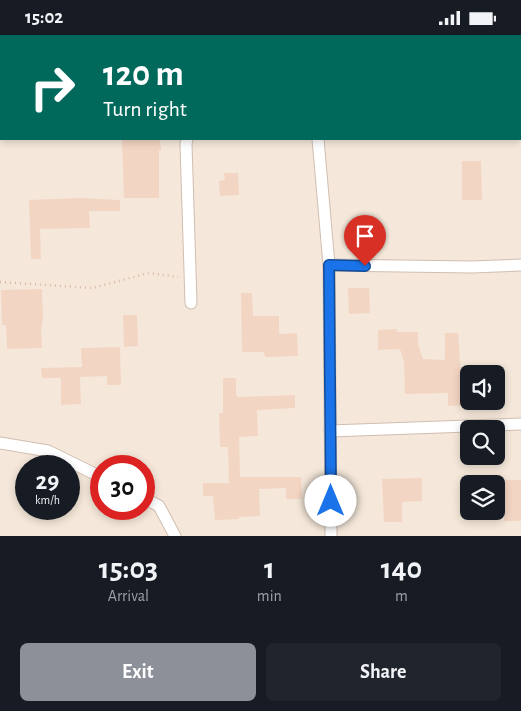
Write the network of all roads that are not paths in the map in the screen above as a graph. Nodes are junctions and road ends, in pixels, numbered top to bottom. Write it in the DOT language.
graph roads {
  1 [pos="187,140"];
  2 [pos="318,140"];
  3 [pos="329,265"];
  4 [pos="521,265"];
  5 [pos="191,303"];
  6 [pos="521,424"];
  7 [pos="330,431"];
  8 [pos="0,443"];
  9 [pos="90,472"];
  10 [pos="155,504"];
  11 [pos="175,536"];
  12 [pos="331,536"];
  1 -- 5 [label="street"];
  2 -- 3 [label="street"];
  3 -- 4 [label="street"];
  3 -- 7 [label="street"];
  6 -- 7 [label="street"];
  7 -- 12 [label="street"];
  8 -- 9 [label="street"];
  10 -- 11 [label="street"];
}
